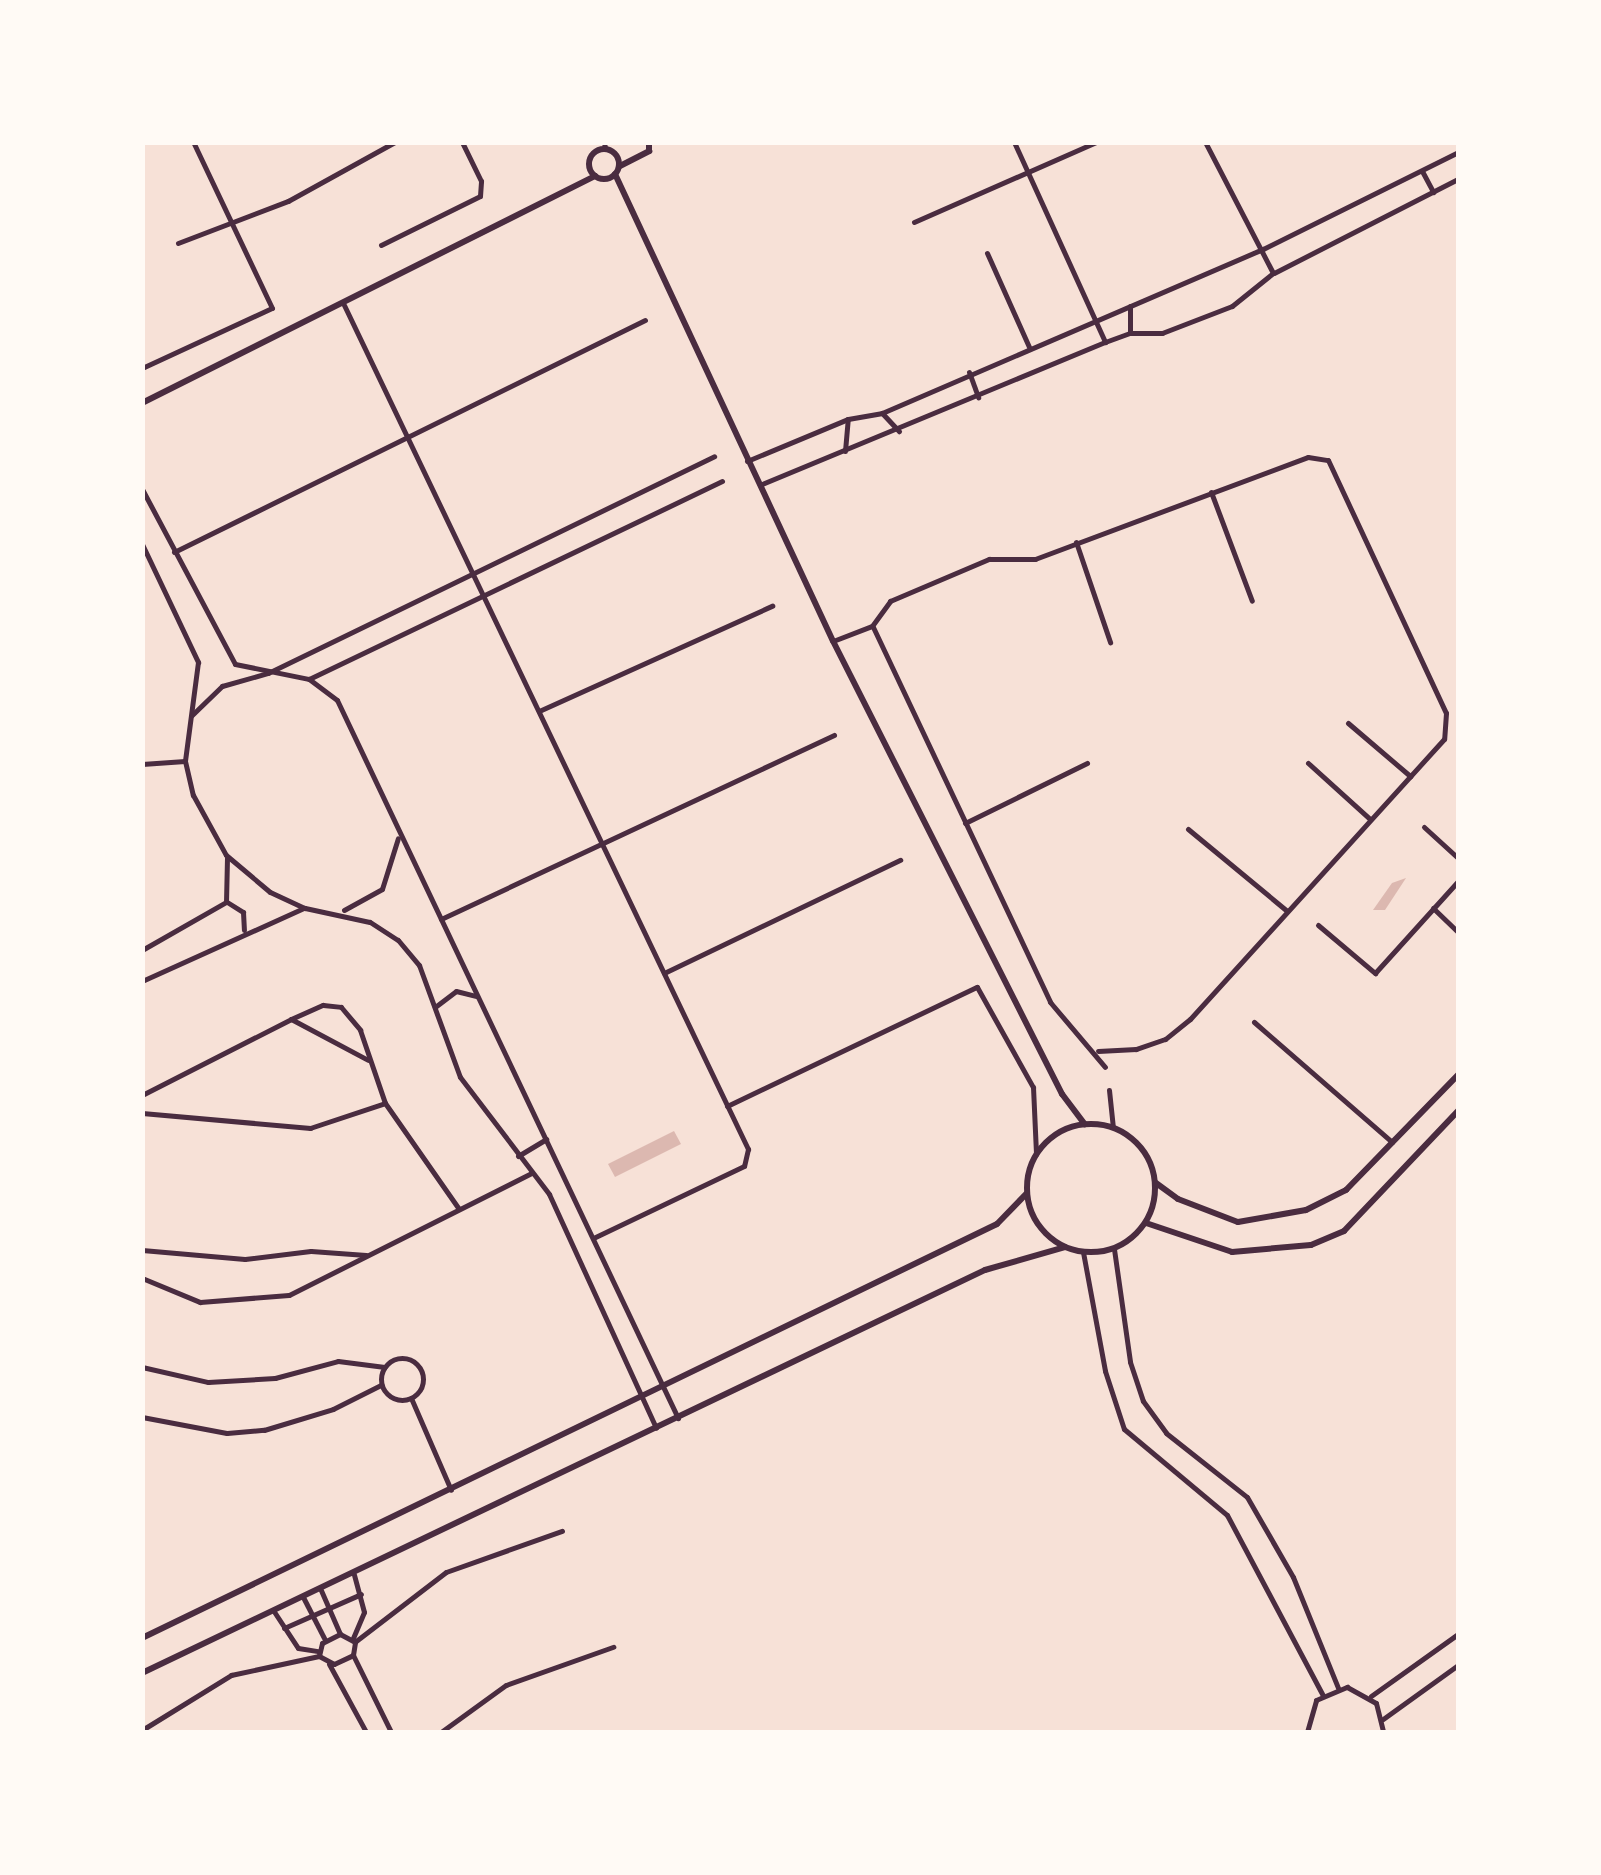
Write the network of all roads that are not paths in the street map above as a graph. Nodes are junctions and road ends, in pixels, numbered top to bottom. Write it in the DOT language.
graph roads {
  1 [pos="192,142"];
  2 [pos="394,142"];
  3 [pos="462,142"];
  4 [pos="621,142"];
  5 [pos="649,142"];
  6 [pos="1014,142"];
  7 [pos="1096,142"];
  8 [pos="1205,142"];
  9 [pos="606,147"];
  10 [pos="1458,152"];
  11 [pos="617,170"];
  12 [pos="1422,170"];
  13 [pos="1027,173"];
  14 [pos="595,176"];
  15 [pos="1458,179"];
  16 [pos="1434,192"];
  17 [pos="232,220"];
  18 [pos="914,222"];
  19 [pos="178,243"];
  20 [pos="381,245"];
  21 [pos="1263,249"];
  22 [pos="987,253"];
  23 [pos="1273,274"];
  24 [pos="344,305"];
  25 [pos="1130,306"];
  26 [pos="645,320"];
  27 [pos="1090,320"];
  28 [pos="1130,332"];
  29 [pos="1105,342"];
  30 [pos="1028,347"];
  31 [pos="142,368"];
  32 [pos="969,372"];
  33 [pos="978,397"];
  34 [pos="142,403"];
  35 [pos="882,412"];
  36 [pos="848,419"];
  37 [pos="899,431"];
  38 [pos="409,436"];
  39 [pos="845,451"];
  40 [pos="714,456"];
  41 [pos="748,461"];
  42 [pos="722,481"];
  43 [pos="762,484"];
  44 [pos="142,489"];
  45 [pos="1211,492"];
  46 [pos="1076,542"];
  47 [pos="142,544"];
  48 [pos="174,552"];
  49 [pos="473,570"];
  50 [pos="484,594"];
  51 [pos="1252,601"];
  52 [pos="772,606"];
  53 [pos="872,626"];
  54 [pos="833,642"];
  55 [pos="1110,642"];
  56 [pos="268,673"];
  57 [pos="309,680"];
  58 [pos="539,710"];
  59 [pos="190,718"];
  60 [pos="1348,723"];
  61 [pos="834,734"];
  62 [pos="185,762"];
  63 [pos="1086,763"];
  64 [pos="1308,763"];
  65 [pos="142,764"];
  66 [pos="1410,776"];
  67 [pos="1370,819"];
  68 [pos="965,823"];
  69 [pos="1424,826"];
  70 [pos="1188,830"];
  71 [pos="398,835"];
  72 [pos="603,845"];
  73 [pos="226,855"];
  74 [pos="1458,858"];
  75 [pos="900,860"];
  76 [pos="1458,881"];
  77 [pos="226,902"];
  78 [pos="305,908"];
  79 [pos="1433,908"];
  80 [pos="1286,910"];
  81 [pos="341,911"];
  82 [pos="441,919"];
  83 [pos="1318,925"];
  84 [pos="244,930"];
  85 [pos="1458,932"];
  86 [pos="142,950"];
  87 [pos="664,973"];
  88 [pos="142,981"];
  89 [pos="479,998"];
  90 [pos="435,1007"];
  91 [pos="291,1019"];
  92 [pos="1254,1022"];
  93 [pos="1098,1052"];
  94 [pos="371,1061"];
  95 [pos="1105,1068"];
  96 [pos="1458,1075"];
  97 [pos="1110,1090"];
  98 [pos="142,1095"];
  99 [pos="385,1104"];
  100 [pos="727,1106"];
  101 [pos="1458,1111"];
  102 [pos="142,1112"];
  103 [pos="1085,1124"];
  104 [pos="1113,1127"];
  105 [pos="547,1139"];
  106 [pos="1394,1144"];
  107 [pos="1036,1154"];
  108 [pos="518,1156"];
  109 [pos="532,1173"];
  110 [pos="1156,1183"];
  111 [pos="1027,1192"];
  112 [pos="459,1209"];
  113 [pos="1146,1223"];
  114 [pos="593,1238"];
  115 [pos="1065,1247"];
  116 [pos="1114,1249"];
  117 [pos="142,1250"];
  118 [pos="1083,1252"];
  119 [pos="369,1256"];
  120 [pos="142,1278"];
  121 [pos="142,1367"];
  122 [pos="385,1367"];
  123 [pos="381,1385"];
  124 [pos="663,1386"];
  125 [pos="642,1397"];
  126 [pos="410,1398"];
  127 [pos="142,1417"];
  128 [pos="678,1418"];
  129 [pos="656,1428"];
  130 [pos="450,1490"];
  131 [pos="562,1532"];
  132 [pos="354,1574"];
  133 [pos="320,1588"];
  134 [pos="361,1594"];
  135 [pos="303,1596"];
  136 [pos="329,1608"];
  137 [pos="273,1610"];
  138 [pos="312,1616"];
  139 [pos="284,1628"];
  140 [pos="340,1634"];
  141 [pos="1458,1634"];
  142 [pos="142,1638"];
  143 [pos="325,1640"];
  144 [pos="354,1640"];
  145 [pos="613,1647"];
  146 [pos="319,1653"];
  147 [pos="353,1655"];
  148 [pos="330,1664"];
  149 [pos="1458,1665"];
  150 [pos="142,1673"];
  151 [pos="1338,1688"];
  152 [pos="1322,1694"];
  153 [pos="1370,1696"];
  154 [pos="1383,1719"];
  155 [pos="142,1730"];
  156 [pos="366,1732"];
  157 [pos="391,1732"];
  158 [pos="442,1732"];
  159 [pos="1307,1732"];
  160 [pos="1383,1732"];
  1 -- 17 [label="street"];
  2 -- 17 [label="street"];
  3 -- 20 [label="street"];
  4 -- 9 [label="street"];
  5 -- 11 [label="street"];
  6 -- 13 [label="street"];
  7 -- 13 [label="street"];
  8 -- 21 [label="street"];
  9 -- 11 [label="street"];
  9 -- 14 [label="street"];
  10 -- 12 [label="street"];
  11 -- 14 [label="street"];
  11 -- 41 [label="street"];
  12 -- 16 [label="street"];
  12 -- 21 [label="street"];
  13 -- 18 [label="street"];
  13 -- 27 [label="street"];
  14 -- 24 [label="street"];
  15 -- 16 [label="street"];
  16 -- 23 [label="street"];
  17 -- 19 [label="street"];
  17 -- 31 [label="street"];
  21 -- 23 [label="street"];
  21 -- 25 [label="street"];
  22 -- 30 [label="street"];
  23 -- 28 [label="street"];
  24 -- 34 [label="street"];
  24 -- 38 [label="street"];
  25 -- 27 [label="street"];
  25 -- 28 [label="street"];
  26 -- 38 [label="street"];
  27 -- 29 [label="street"];
  27 -- 30 [label="street"];
  28 -- 29 [label="street"];
  29 -- 33 [label="street"];
  30 -- 32 [label="street"];
  32 -- 33 [label="street"];
  32 -- 35 [label="street"];
  33 -- 37 [label="street"];
  35 -- 36 [label="street"];
  35 -- 37 [label="street"];
  36 -- 39 [label="street"];
  36 -- 41 [label="street"];
  37 -- 39 [label="street"];
  38 -- 48 [label="street"];
  38 -- 49 [label="street"];
  39 -- 43 [label="street"];
  40 -- 49 [label="street"];
  41 -- 43 [label="street"];
  42 -- 50 [label="street"];
  43 -- 54 [label="street"];
  44 -- 48 [label="street"];
  45 -- 46 [label="street"];
  45 -- 51 [label="street"];
  45 -- 66 [label="street"];
  46 -- 53 [label="street"];
  46 -- 55 [label="street"];
  47 -- 59 [label="street"];
  48 -- 56 [label="street"];
  49 -- 50 [label="street"];
  49 -- 56 [label="street"];
  50 -- 57 [label="street"];
  50 -- 58 [label="street"];
  52 -- 58 [label="street"];
  53 -- 54 [label="street"];
  53 -- 68 [label="street"];
  54 -- 103 [label="street"];
  56 -- 57 [label="street"];
  56 -- 59 [label="street"];
  57 -- 71 [label="street"];
  58 -- 72 [label="street"];
  59 -- 62 [label="street"];
  60 -- 66 [label="street"];
  61 -- 72 [label="street"];
  62 -- 65 [label="street"];
  62 -- 73 [label="street"];
  63 -- 68 [label="street"];
  64 -- 67 [label="street"];
  66 -- 67 [label="street"];
  67 -- 80 [label="street"];
  68 -- 93 [label="street"];
  69 -- 74 [label="street"];
  70 -- 80 [label="street"];
  71 -- 81 [label="street"];
  71 -- 82 [label="street"];
  72 -- 82 [label="street"];
  72 -- 87 [label="street"];
  73 -- 77 [label="street"];
  73 -- 78 [label="street"];
  75 -- 87 [label="street"];
  76 -- 79 [label="street"];
  77 -- 84 [label="street"];
  77 -- 86 [label="street"];
  78 -- 81 [label="street"];
  78 -- 84 [label="street"];
  79 -- 83 [label="street"];
  79 -- 85 [label="street"];
  80 -- 93 [label="street"];
  81 -- 90 [label="street"];
  82 -- 89 [label="street"];
  84 -- 88 [label="street"];
  87 -- 100 [label="street"];
  89 -- 90 [label="street"];
  89 -- 105 [label="street"];
  90 -- 108 [label="street"];
  91 -- 94 [label="street"];
  91 -- 94 [label="street"];
  91 -- 98 [label="street"];
  92 -- 106 [label="street"];
  93 -- 95 [label="street"];
  94 -- 99 [label="street"];
  96 -- 106 [label="street"];
  97 -- 104 [label="street"];
  99 -- 102 [label="street"];
  99 -- 112 [label="street"];
  100 -- 107 [label="street"];
  100 -- 114 [label="street"];
  101 -- 113 [label="street"];
  103 -- 104 [label="street"];
  103 -- 107 [label="street"];
  104 -- 110 [label="street"];
  105 -- 108 [label="street"];
  105 -- 114 [label="street"];
  106 -- 110 [label="street"];
  107 -- 111 [label="street"];
  108 -- 109 [label="street"];
  109 -- 112 [label="street"];
  109 -- 125 [label="street"];
  110 -- 113 [label="street"];
  111 -- 115 [label="street"];
  111 -- 124 [label="street"];
  112 -- 119 [label="street"];
  113 -- 116 [label="street"];
  114 -- 124 [label="street"];
  115 -- 118 [label="street"];
  115 -- 128 [label="street"];
  116 -- 118 [label="street"];
  116 -- 151 [label="street"];
  117 -- 119 [label="street"];
  118 -- 152 [label="street"];
  119 -- 120 [label="street"];
  121 -- 122 [label="street"];
  122 -- 123 [label="street"];
  122 -- 126 [label="street"];
  123 -- 126 [label="street"];
  123 -- 127 [label="street"];
  124 -- 125 [label="street"];
  124 -- 128 [label="street"];
  125 -- 129 [label="street"];
  125 -- 130 [label="street"];
  126 -- 130 [label="street"];
  128 -- 129 [label="street"];
  129 -- 132 [label="street"];
  130 -- 142 [label="street"];
  131 -- 144 [label="street"];
  132 -- 133 [label="street"];
  132 -- 134 [label="street"];
  133 -- 135 [label="street"];
  133 -- 136 [label="street"];
  134 -- 136 [label="street"];
  134 -- 144 [label="street"];
  135 -- 137 [label="street"];
  135 -- 138 [label="street"];
  136 -- 138 [label="street"];
  136 -- 140 [label="street"];
  137 -- 139 [label="street"];
  137 -- 150 [label="street"];
  138 -- 139 [label="street"];
  138 -- 143 [label="street"];
  139 -- 146 [label="street"];
  140 -- 143 [label="street"];
  140 -- 144 [label="street"];
  141 -- 153 [label="street"];
  143 -- 146 [label="street"];
  144 -- 147 [label="street"];
  145 -- 158 [label="street"];
  146 -- 148 [label="street"];
  146 -- 155 [label="street"];
  147 -- 148 [label="street"];
  147 -- 157 [label="street"];
  148 -- 156 [label="street"];
  149 -- 154 [label="street"];
  151 -- 152 [label="street"];
  151 -- 153 [label="street"];
  152 -- 159 [label="street"];
  153 -- 154 [label="street"];
  154 -- 160 [label="street"];
}
